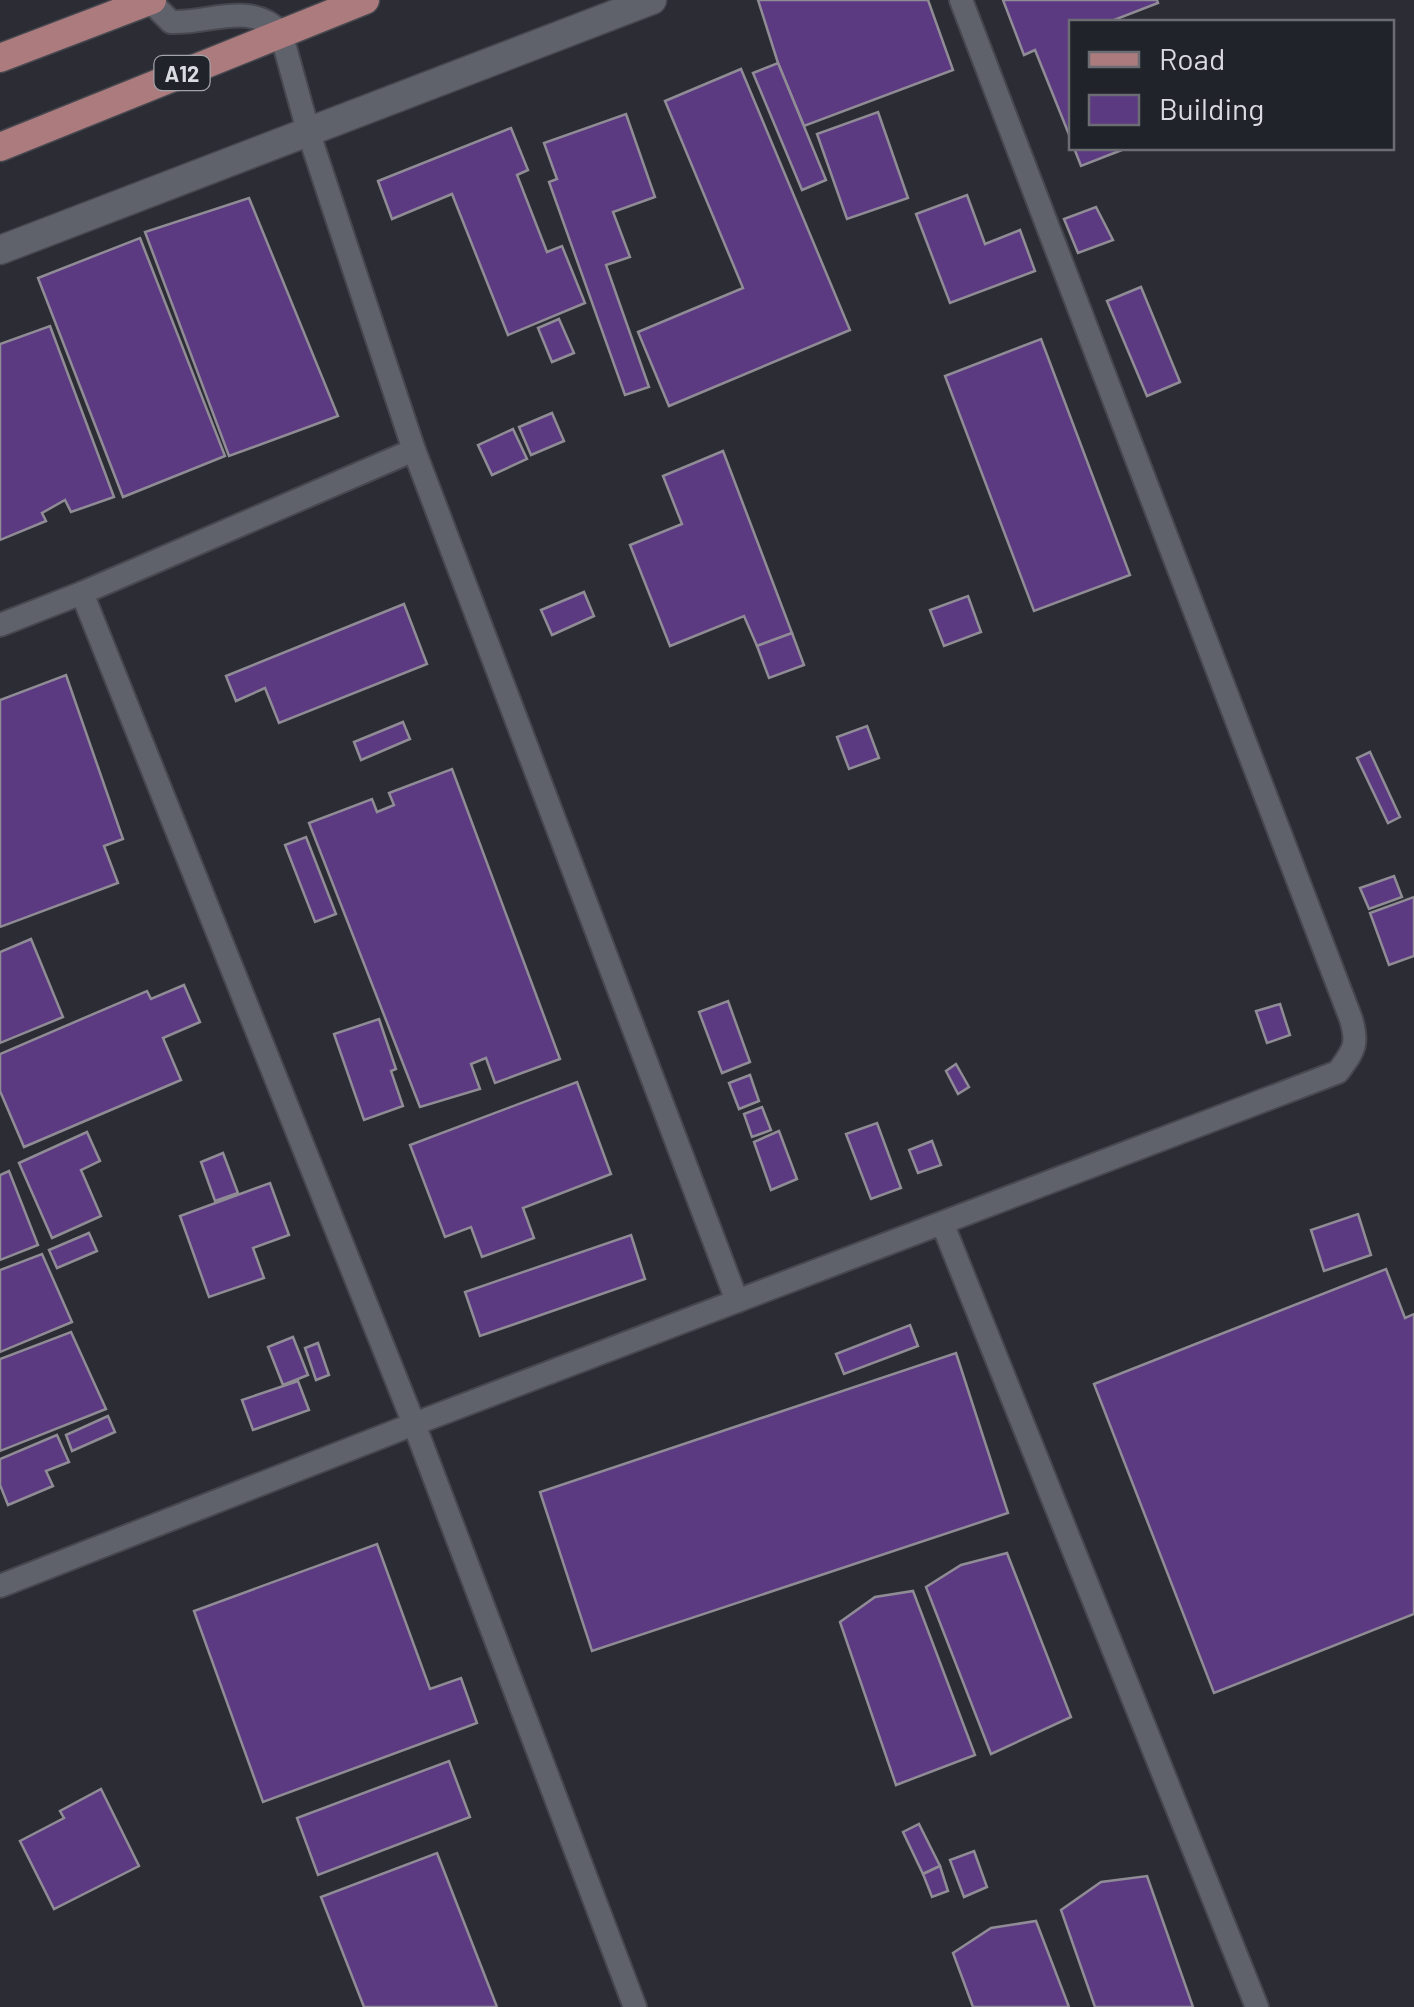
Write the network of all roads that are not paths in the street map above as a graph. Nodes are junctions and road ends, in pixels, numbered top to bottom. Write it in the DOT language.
graph roads {
  1 [pos="151,0"];
  2 [pos="364,0"];
  3 [pos="652,0"];
  4 [pos="961,0"];
  5 [pos="282,33"];
  6 [pos="0,58"];
  7 [pos="309,134"];
  8 [pos="0,146"];
  9 [pos="0,250"];
  10 [pos="414,450"];
  11 [pos="82,593"];
  12 [pos="0,624"];
  13 [pos="943,1224"];
  14 [pos="737,1301"];
  15 [pos="414,1424"];
  16 [pos="0,1586"];
  17 [pos="635,2007"];
  18 [pos="1256,2007"];
  1 -- 5 [label="lane"];
  1 -- 6 [label="main road"];
  2 -- 5 [label="main road, A12"];
  3 -- 7 [label="street"];
  4 -- 13 [label="lane"];
  5 -- 7 [label="lane"];
  5 -- 8 [label="main road, A12"];
  7 -- 9 [label="street"];
  7 -- 10 [label="lane"];
  10 -- 11 [label="lane"];
  10 -- 14 [label="lane"];
  11 -- 12 [label="lane"];
  11 -- 15 [label="lane"];
  13 -- 14 [label="lane"];
  13 -- 18 [label="lane"];
  14 -- 15 [label="lane"];
  15 -- 16 [label="lane"];
  15 -- 17 [label="lane"];
}
